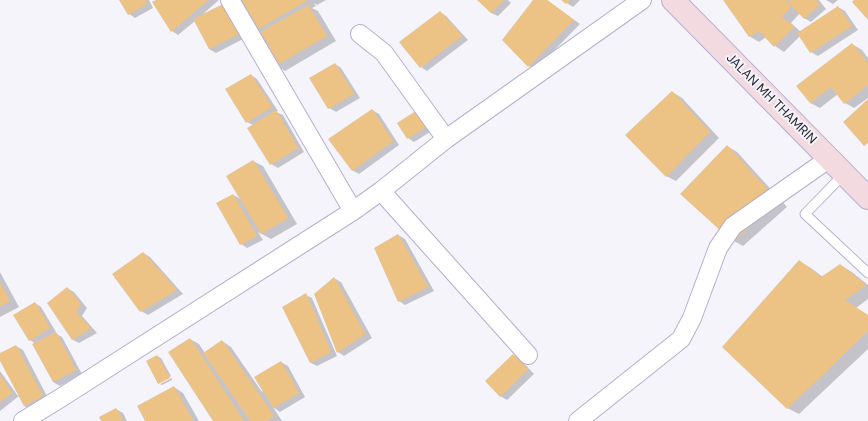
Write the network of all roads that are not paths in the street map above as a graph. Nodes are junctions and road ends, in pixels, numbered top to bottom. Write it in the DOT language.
graph roads {
  1 [pos="230,0"];
  2 [pos="642,0"];
  3 [pos="673,0"];
  4 [pos="360,34"];
  5 [pos="446,139"];
  6 [pos="837,166"];
  7 [pos="381,190"];
  8 [pos="868,198"];
  9 [pos="353,211"];
  10 [pos="868,273"];
  11 [pos="528,355"];
  12 [pos="23,421"];
  13 [pos="578,421"];
  1 -- 9 [label="street"];
  2 -- 5 [label="street"];
  3 -- 6 [label="main road, JALAN MH THAMRIN"];
  4 -- 5 [label="street"];
  5 -- 7 [label="street"];
  6 -- 8 [label="main road, JALAN MH THAMRIN"];
  6 -- 10 [label="lane"];
  6 -- 13 [label="street"];
  7 -- 9 [label="street"];
  7 -- 11 [label="street"];
  9 -- 12 [label="street"];
}
